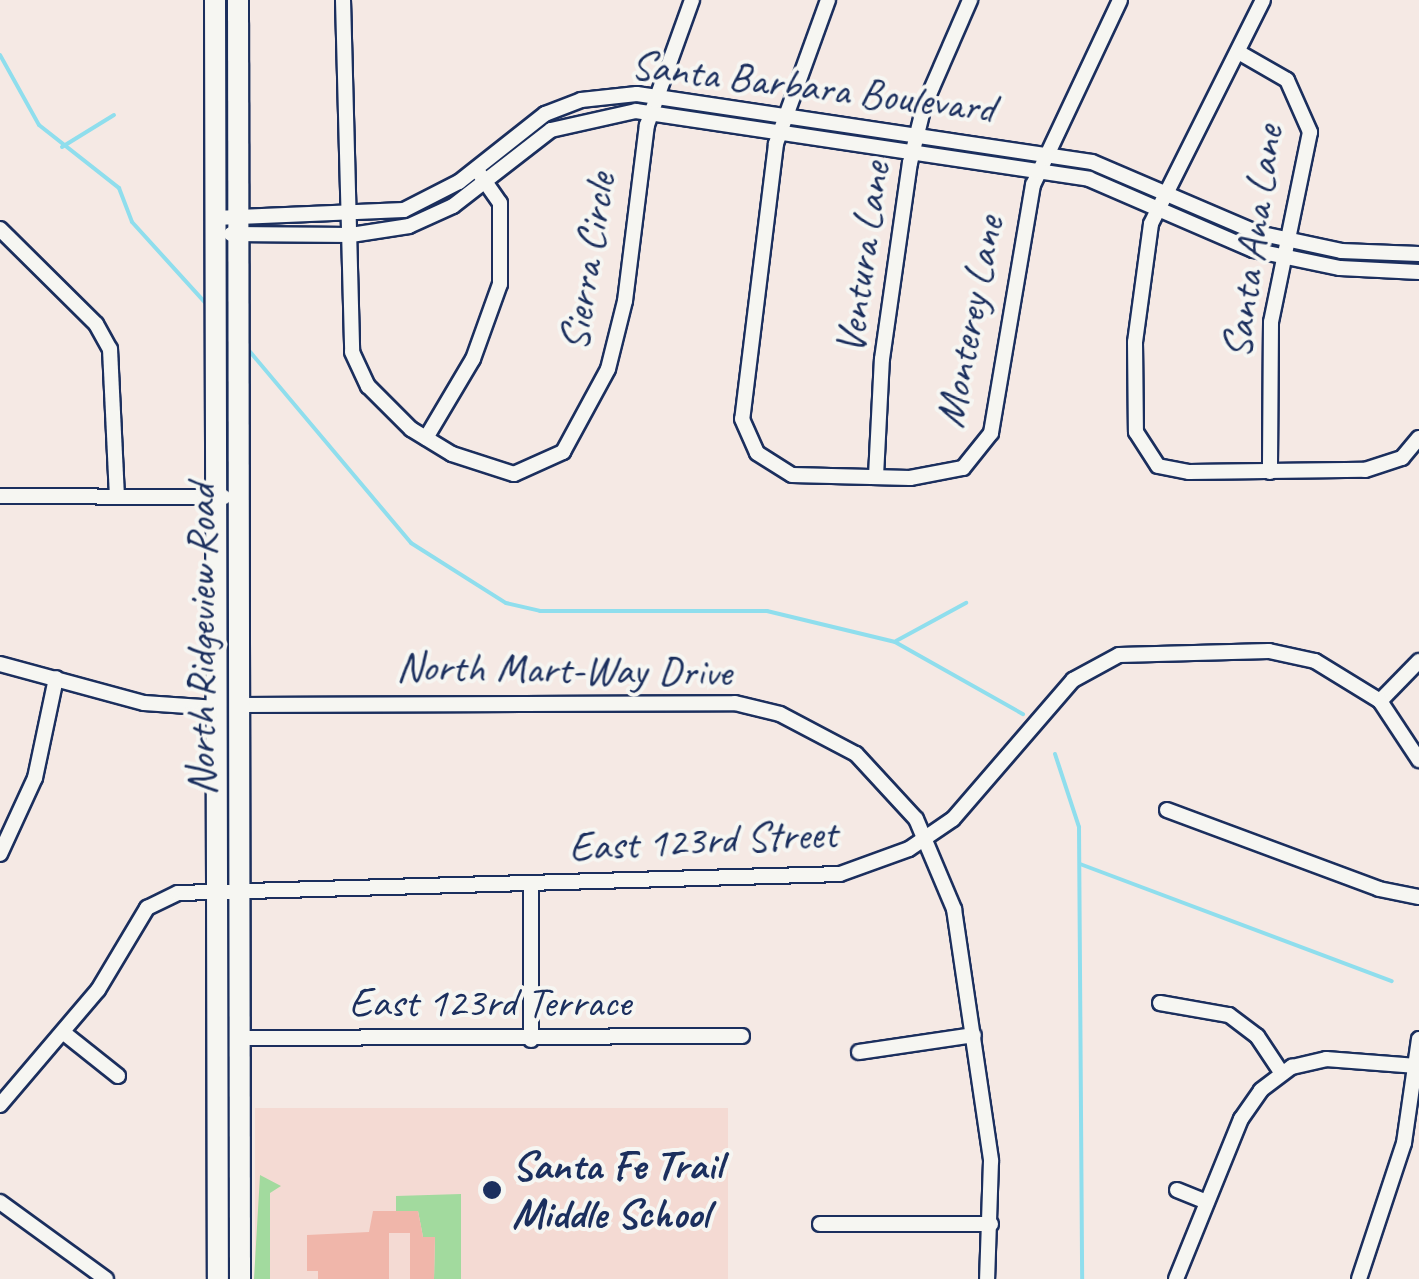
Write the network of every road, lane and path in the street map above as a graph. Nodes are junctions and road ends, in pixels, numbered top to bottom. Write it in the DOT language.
graph roads {
  1 [pos="215,0"];
  2 [pos="238,0"];
  3 [pos="342,0"];
  4 [pos="692,0"];
  5 [pos="828,0"];
  6 [pos="970,0"];
  7 [pos="1120,0"];
  8 [pos="1263,0"];
  9 [pos="1240,53"];
  10 [pos="656,96"];
  11 [pos="650,112"];
  12 [pos="784,116"];
  13 [pos="779,131"];
  14 [pos="917,134"];
  15 [pos="912,151"];
  16 [pos="1044,154"];
  17 [pos="1038,170"];
  18 [pos="480,175"];
  19 [pos="1159,201"];
  20 [pos="351,218"];
  21 [pos="215,226"];
  22 [pos="238,226"];
  23 [pos="0,229"];
  24 [pos="351,235"];
  25 [pos="1285,241"];
  26 [pos="1419,254"];
  27 [pos="1282,258"];
  28 [pos="1419,272"];
  29 [pos="426,438"];
  30 [pos="1419,438"];
  31 [pos="1270,472"];
  32 [pos="876,476"];
  33 [pos="0,496"];
  34 [pos="116,496"];
  35 [pos="216,497"];
  36 [pos="238,497"];
  37 [pos="1419,662"];
  38 [pos="0,664"];
  39 [pos="56,678"];
  40 [pos="1380,701"];
  41 [pos="240,705"];
  42 [pos="216,708"];
  43 [pos="1419,760"];
  44 [pos="1166,810"];
  45 [pos="926,838"];
  46 [pos="0,854"];
  47 [pos="531,884"];
  48 [pos="240,887"];
  49 [pos="217,888"];
  50 [pos="1419,897"];
  51 [pos="1160,1003"];
  52 [pos="64,1033"];
  53 [pos="974,1035"];
  54 [pos="742,1036"];
  55 [pos="238,1038"];
  56 [pos="1419,1039"];
  57 [pos="531,1040"];
  58 [pos="859,1052"];
  59 [pos="1417,1066"];
  60 [pos="1281,1072"];
  61 [pos="118,1076"];
  62 [pos="0,1104"];
  63 [pos="1177,1190"];
  64 [pos="0,1202"];
  65 [pos="1207,1202"];
  66 [pos="820,1224"];
  67 [pos="991,1224"];
  68 [pos="106,1279"];
  69 [pos="218,1279"];
  70 [pos="240,1279"];
  71 [pos="987,1279"];
  72 [pos="1176,1279"];
  73 [pos="1359,1279"];
  1 -- 21 [label="main road, North Ridgeview Road"];
  2 -- 22 [label="main road, North Ridgeview Road"];
  3 -- 20 [label="street, Sierra Circle"];
  4 -- 10 [label="street, Sierra Circle"];
  5 -- 12 [label="street, Monterey Lane"];
  6 -- 14 [label="street, Ventura Lane"];
  7 -- 16 [label="street, Monterey Lane"];
  8 -- 9 [label="street"];
  9 -- 19 [label="street"];
  9 -- 25 [label="street, Santa Ana Lane"];
  10 -- 11 [label="street, Sierra Circle"];
  10 -- 12 [label="street, Santa Barbara Boulevard"];
  10 -- 18 [label="street, Santa Barbara Boulevard"];
  11 -- 13 [label="street, Santa Barbara Boulevard"];
  11 -- 18 [label="street, Santa Barbara Boulevard"];
  11 -- 29 [label="street, Sierra Circle"];
  12 -- 13 [label="street, Monterey Lane"];
  12 -- 14 [label="street, Santa Barbara Boulevard"];
  13 -- 15 [label="street, Santa Barbara Boulevard"];
  13 -- 32 [label="street, Monterey Lane"];
  14 -- 15 [label="street, Ventura Lane"];
  14 -- 16 [label="street, Santa Barbara Boulevard"];
  15 -- 17 [label="street, Santa Barbara Boulevard"];
  15 -- 32 [label="street, Ventura Lane"];
  16 -- 17 [label="street, Monterey Lane"];
  16 -- 19 [label="street, Santa Barbara Boulevard"];
  17 -- 19 [label="street, Santa Barbara Boulevard"];
  17 -- 32 [label="street, Monterey Lane"];
  18 -- 20 [label="street, Santa Barbara Boulevard"];
  18 -- 24 [label="street, Santa Barbara Boulevard"];
  18 -- 29 [label="street"];
  19 -- 25 [label="street, Santa Barbara Boulevard"];
  19 -- 27 [label="street, Santa Barbara Boulevard"];
  19 -- 31 [label="street"];
  20 -- 22 [label="street, Santa Barbara Boulevard"];
  20 -- 24 [label="street, Sierra Circle"];
  21 -- 22 [label="street, Santa Barbara Boulevard"];
  21 -- 35 [label="main road, North Ridgeview Road"];
  22 -- 24 [label="street, Santa Barbara Boulevard"];
  22 -- 36 [label="main road, North Ridgeview Road"];
  23 -- 34 [label="street"];
  24 -- 29 [label="street, Sierra Circle"];
  25 -- 26 [label="street, Santa Barbara Boulevard"];
  25 -- 27 [label="street, Santa Ana Lane"];
  27 -- 28 [label="street, Santa Barbara Boulevard"];
  27 -- 31 [label="street, Santa Ana Lane"];
  30 -- 31 [label="street"];
  33 -- 34 [label="street"];
  34 -- 35 [label="street"];
  35 -- 36 [label="street"];
  35 -- 42 [label="main road, North Ridgeview Road"];
  36 -- 41 [label="main road, North Ridgeview Road"];
  37 -- 40 [label="street"];
  38 -- 39 [label="street"];
  39 -- 42 [label="street"];
  39 -- 46 [label="street"];
  40 -- 43 [label="street"];
  40 -- 45 [label="street, East 123rd Street"];
  41 -- 45 [label="street, North Mart-Way Drive"];
  41 -- 48 [label="main road, North Ridgeview Road"];
  42 -- 49 [label="main road, North Ridgeview Road"];
  44 -- 50 [label="street"];
  45 -- 47 [label="street, East 123rd Street"];
  45 -- 53 [label="street, North Mart-Way Drive"];
  47 -- 48 [label="street, East 123rd Street"];
  47 -- 57 [label="street, East 123rd Street"];
  48 -- 49 [label="street, East 123rd Street"];
  48 -- 55 [label="main road, North Ridgeview Road"];
  49 -- 52 [label="street, East 123rd Street"];
  49 -- 69 [label="main road, North Ridgeview Road"];
  51 -- 60 [label="street"];
  52 -- 61 [label="street"];
  52 -- 62 [label="street, East 123rd Street"];
  53 -- 58 [label="street"];
  53 -- 67 [label="street, North Mart-Way Drive"];
  54 -- 57 [label="street, East 123rd Terrace"];
  55 -- 57 [label="street, East 123rd Terrace"];
  55 -- 70 [label="main road, North Ridgeview Road"];
  56 -- 59 [label="street"];
  59 -- 60 [label="street"];
  59 -- 73 [label="street"];
  60 -- 65 [label="street"];
  63 -- 65 [label="street"];
  64 -- 68 [label="street"];
  65 -- 72 [label="street"];
  66 -- 67 [label="street"];
  67 -- 71 [label="street, North Mart-Way Drive"];
}
